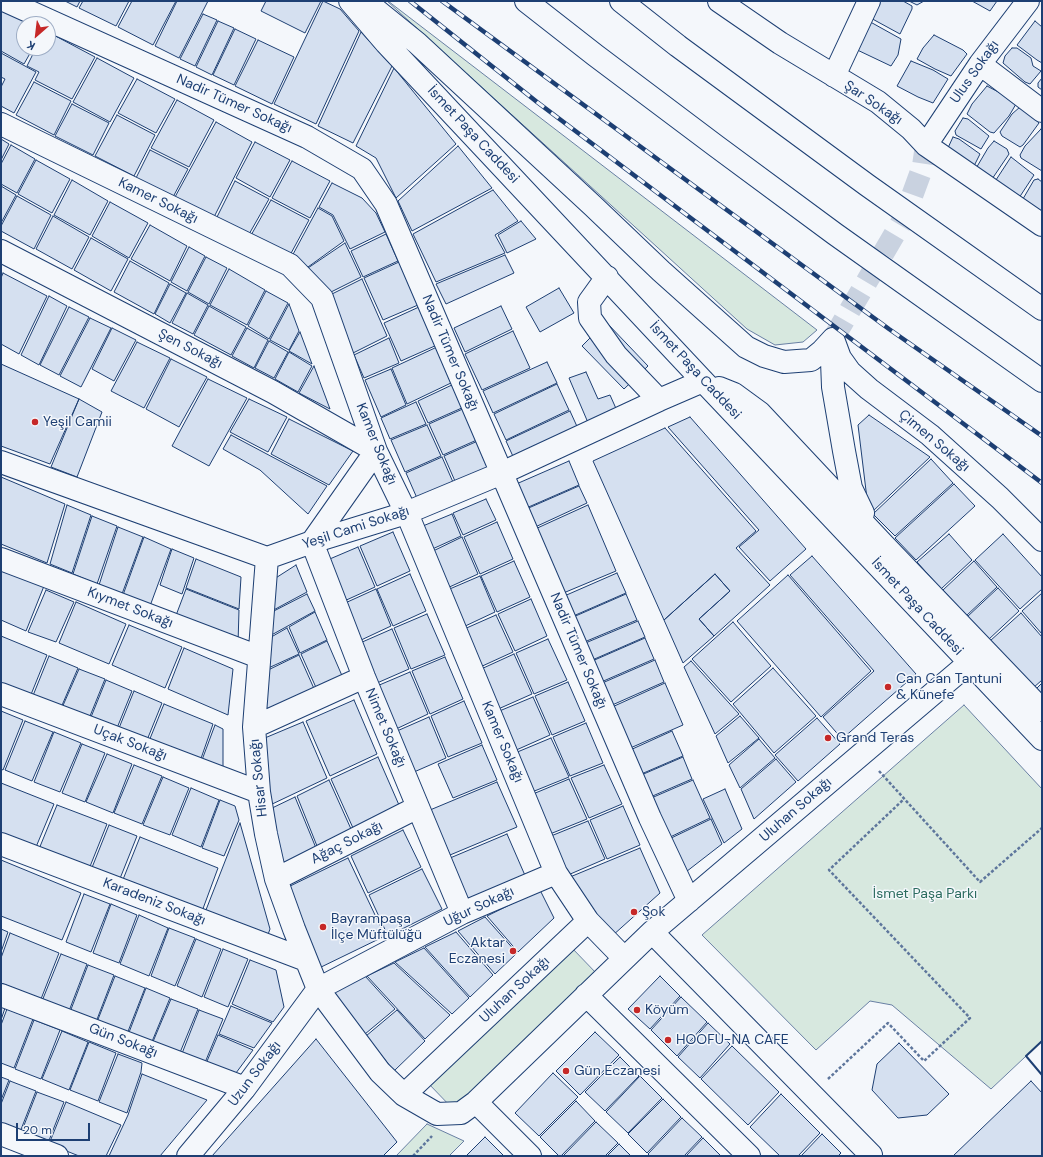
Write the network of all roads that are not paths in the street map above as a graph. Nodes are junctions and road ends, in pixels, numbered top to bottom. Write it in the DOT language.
graph roads {
  1 [pos="6,1"];
  2 [pos="350,1"];
  3 [pos="365,1"];
  4 [pos="526,1"];
  5 [pos="621,1"];
  6 [pos="719,1"];
  7 [pos="869,1"];
  8 [pos="1028,1"];
  9 [pos="980,64"];
  10 [pos="834,76"];
  11 [pos="1042,111"];
  12 [pos="1,124"];
  13 [pos="926,145"];
  14 [pos="1042,225"];
  15 [pos="1,251"];
  16 [pos="607,277"];
  17 [pos="1042,309"];
  18 [pos="833,338"];
  19 [pos="703,381"];
  20 [pos="1042,381"];
  21 [pos="659,400"];
  22 [pos="376,451"];
  23 [pos="1,462"];
  24 [pos="502,473"];
  25 [pos="406,513"];
  26 [pos="1042,540"];
  27 [pos="312,542"];
  28 [pos="882,543"];
  29 [pos="1,558"];
  30 [pos="267,558"];
  31 [pos="259,657"];
  32 [pos="969,663"];
  33 [pos="364,677"];
  34 [pos="1,694"];
  35 [pos="1042,710"];
  36 [pos="254,727"];
  37 [pos="1042,739"];
  38 [pos="259,792"];
  39 [pos="418,807"];
  40 [pos="1,844"];
  41 [pos="556,873"];
  42 [pos="276,879"];
  43 [pos="689,901"];
  44 [pos="462,913"];
  45 [pos="588,921"];
  46 [pos="652,932"];
  47 [pos="624,958"];
  48 [pos="306,960"];
  49 [pos="318,989"];
  50 [pos="1,995"];
  51 [pos="586,995"];
  52 [pos="245,1088"];
  53 [pos="404,1095"];
  54 [pos="476,1102"];
  55 [pos="1,1134"];
  56 [pos="872,1155"];
  57 [pos="58,1156"];
  58 [pos="188,1156"];
  59 [pos="530,1156"];
  60 [pos="749,1156"];
  1 -- 24 [label="main road, Nadir Tümer Sokağı"];
  2 -- 16 [label="main road, İsmet Paşa Caddesi"];
  3 -- 18 [label="main road"];
  4 -- 20 [label="main road"];
  5 -- 17 [label="main road"];
  6 -- 10 [label="main road, Şar Sokağı"];
  7 -- 10 [label="main road"];
  8 -- 9 [label="main road, Ulus Sokağı"];
  9 -- 11 [label="main road"];
  9 -- 13 [label="main road, Ulus Sokağı"];
  10 -- 13 [label="main road, Şar Sokağı"];
  12 -- 22 [label="main road, Kamer Sokağı"];
  13 -- 14 [label="main road, Şar Sokağı"];
  15 -- 22 [label="main road, Şen Sokağı"];
  16 -- 19 [label="main road, İsmet Paşa Caddesi"];
  16 -- 21 [label="main road"];
  18 -- 26 [label="main road, Çimen Sokağı"];
  18 -- 28 [label="main road"];
  19 -- 21 [label="main road, Yeşil Cami Sokağı"];
  19 -- 28 [label="main road"];
  19 -- 32 [label="main road, İsmet Paşa Caddesi"];
  21 -- 24 [label="main road, Yeşil Cami Sokağı"];
  22 -- 25 [label="main road, Kamer Sokağı"];
  22 -- 27 [label="main road"];
  23 -- 30 [label="main road"];
  24 -- 25 [label="main road, Yeşil Cami Sokağı"];
  24 -- 43 [label="main road, Nadir Tümer Sokağı"];
  25 -- 27 [label="main road, Yeşil Cami Sokağı"];
  25 -- 41 [label="main road, Kamer Sokağı"];
  27 -- 30 [label="main road, Yeşil Cami Sokağı"];
  27 -- 33 [label="main road, Nimet Sokağı"];
  28 -- 35 [label="main road, İsmet Paşa Caddesi"];
  29 -- 31 [label="main road, Kıymet Sokağı"];
  30 -- 31 [label="main road, Hisar Sokağı"];
  31 -- 36 [label="main road, Hisar Sokağı"];
  32 -- 37 [label="main road, İsmet Paşa Caddesi"];
  32 -- 43 [label="main road, Uluhan Sokağı"];
  33 -- 36 [label="main road"];
  33 -- 39 [label="main road, Nimet Sokağı"];
  34 -- 38 [label="main road, Uçak Sokağı"];
  36 -- 38 [label="main road, Hisar Sokağı"];
  38 -- 42 [label="main road, Hisar Sokağı"];
  39 -- 42 [label="main road, Ağaç Sokağı"];
  39 -- 44 [label="main road, Nimet Sokağı"];
  40 -- 48 [label="main road, Karadeniz Sokağı"];
  41 -- 44 [label="main road, Uğur Sokağı"];
  41 -- 45 [label="main road, Kamer Sokağı"];
  42 -- 48 [label="main road, Hisar Sokağı"];
  43 -- 46 [label="main road, Uluhan Sokağı"];
  44 -- 49 [label="main road, Uğur Sokağı"];
  45 -- 47 [label="main road"];
  45 -- 53 [label="main road, Uluhan Sokağı"];
  46 -- 47 [label="main road, Uluhan Sokağı"];
  46 -- 56 [label="main road"];
  47 -- 51 [label="main road, Uluhan Sokağı"];
  48 -- 49 [label="main road, Hisar Sokağı"];
  49 -- 52 [label="main road, Uzun Sokağı"];
  49 -- 53 [label="main road, Uluhan Sokağı"];
  50 -- 52 [label="main road, Gün Sokağı"];
  51 -- 54 [label="main road, Uluhan Sokağı"];
  51 -- 60 [label="main road"];
  52 -- 58 [label="main road, Uzun Sokağı"];
  53 -- 54 [label="main road, Uluhan Sokağı"];
  54 -- 59 [label="main road"];
  55 -- 57 [label="main road"];
}
